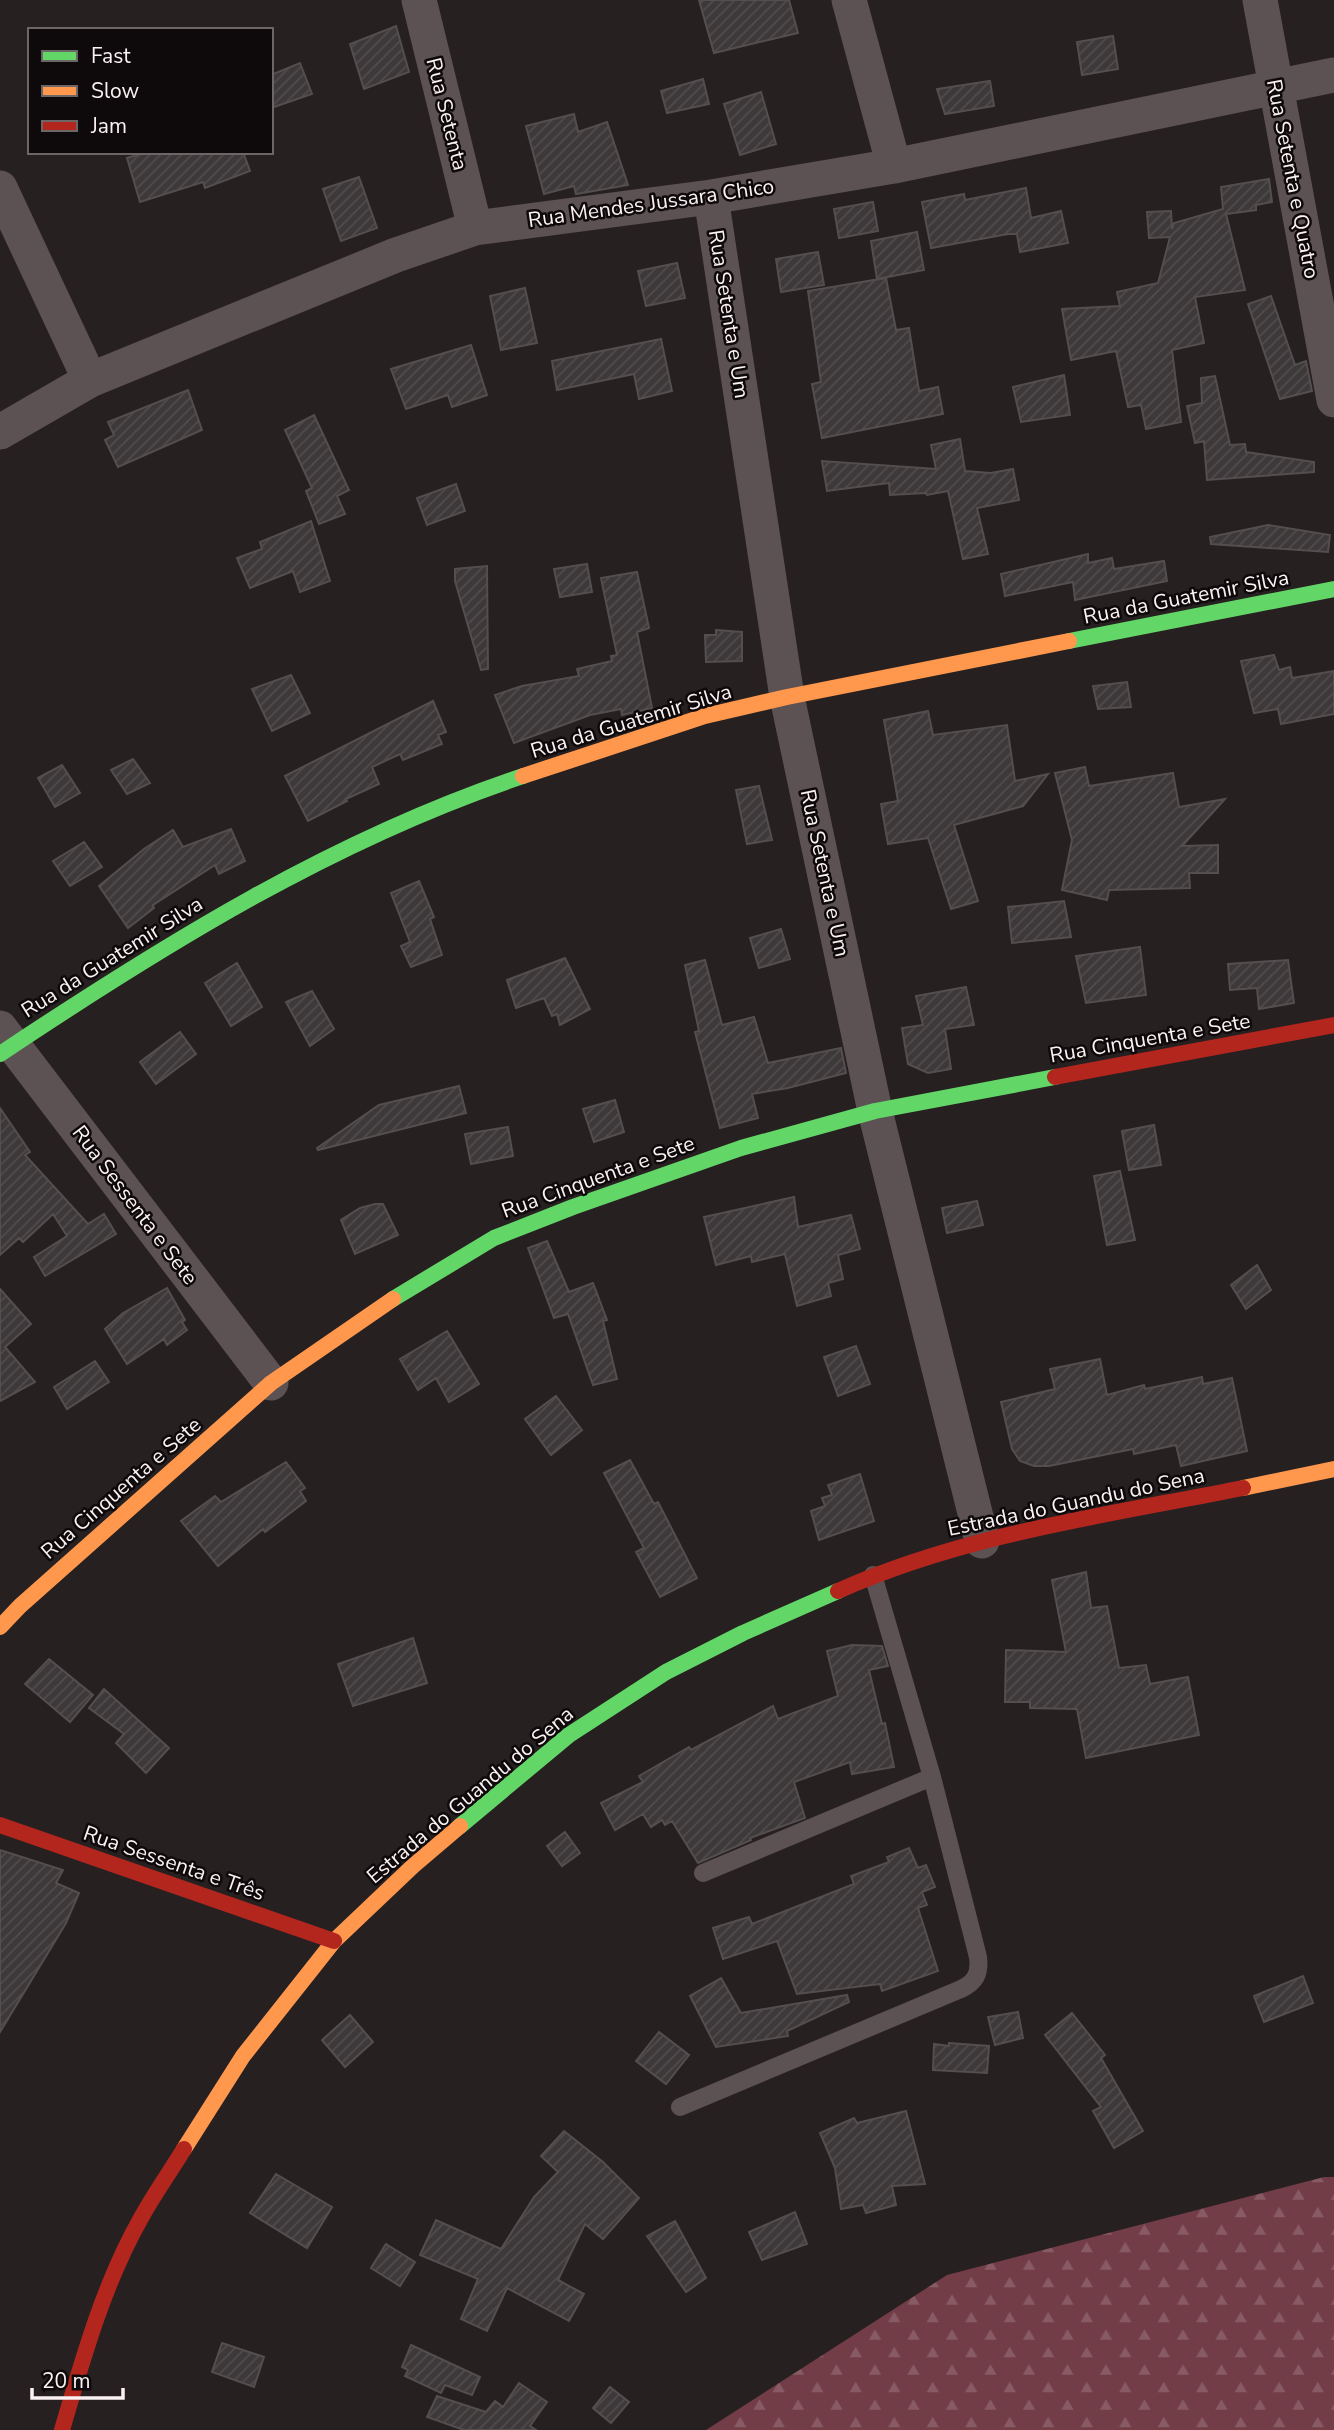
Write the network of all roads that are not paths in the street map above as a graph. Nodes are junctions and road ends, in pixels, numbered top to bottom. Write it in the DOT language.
graph roads {
  1 [pos="419,0"];
  2 [pos="849,0"];
  3 [pos="1260,0"];
  4 [pos="1334,75"];
  5 [pos="1275,87"];
  6 [pos="894,166"];
  7 [pos="0,188"];
  8 [pos="711,197"];
  9 [pos="475,228"];
  10 [pos="90,380"];
  11 [pos="1334,400"];
  12 [pos="0,432"];
  13 [pos="1334,589"];
  14 [pos="787,697"];
  15 [pos="1334,1025"];
  16 [pos="4,1042"];
  17 [pos="875,1111"];
  18 [pos="271,1383"];
  19 [pos="1334,1469"];
  20 [pos="982,1541"];
  21 [pos="873,1575"];
  22 [pos="0,1627"];
  23 [pos="932,1777"];
  24 [pos="0,1825"];
  25 [pos="703,1873"];
  26 [pos="334,1941"];
  27 [pos="680,2107"];
  28 [pos="62,2430"];
  1 -- 9 [label="street, Rua Setenta"];
  2 -- 6 [label="street"];
  3 -- 5 [label="street, Rua Setenta e Quatro"];
  4 -- 5 [label="street, Rua Mendes Jussara Chico"];
  5 -- 6 [label="street, Rua Mendes Jussara Chico"];
  5 -- 11 [label="street, Rua Setenta e Quatro"];
  6 -- 8 [label="street, Rua Mendes Jussara Chico"];
  7 -- 10 [label="street"];
  8 -- 9 [label="street, Rua Mendes Jussara Chico"];
  8 -- 14 [label="street, Rua Setenta e Um"];
  9 -- 10 [label="street, Rua Mendes Jussara Chico"];
  10 -- 12 [label="street, Rua Mendes Jussara Chico"];
  13 -- 14 [label="street, Rua da Guatemir Silva"];
  14 -- 16 [label="street, Rua da Guatemir Silva"];
  14 -- 17 [label="street, Rua Setenta e Um"];
  15 -- 17 [label="street, Rua Cinquenta e Sete"];
  16 -- 18 [label="street, Rua Sessenta e Sete"];
  17 -- 18 [label="street, Rua Cinquenta e Sete"];
  17 -- 20 [label="street, Rua Setenta e Um"];
  18 -- 22 [label="street, Rua Cinquenta e Sete"];
  19 -- 20 [label="street, Estrada do Guandu do Sena"];
  20 -- 21 [label="street, Estrada do Guandu do Sena"];
  21 -- 23 [label="lane"];
  21 -- 26 [label="street, Estrada do Guandu do Sena"];
  23 -- 25 [label="lane"];
  23 -- 27 [label="lane"];
  24 -- 26 [label="street, Rua Sessenta e Três"];
  26 -- 28 [label="street, Estrada do Guandu do Sena"];
}
